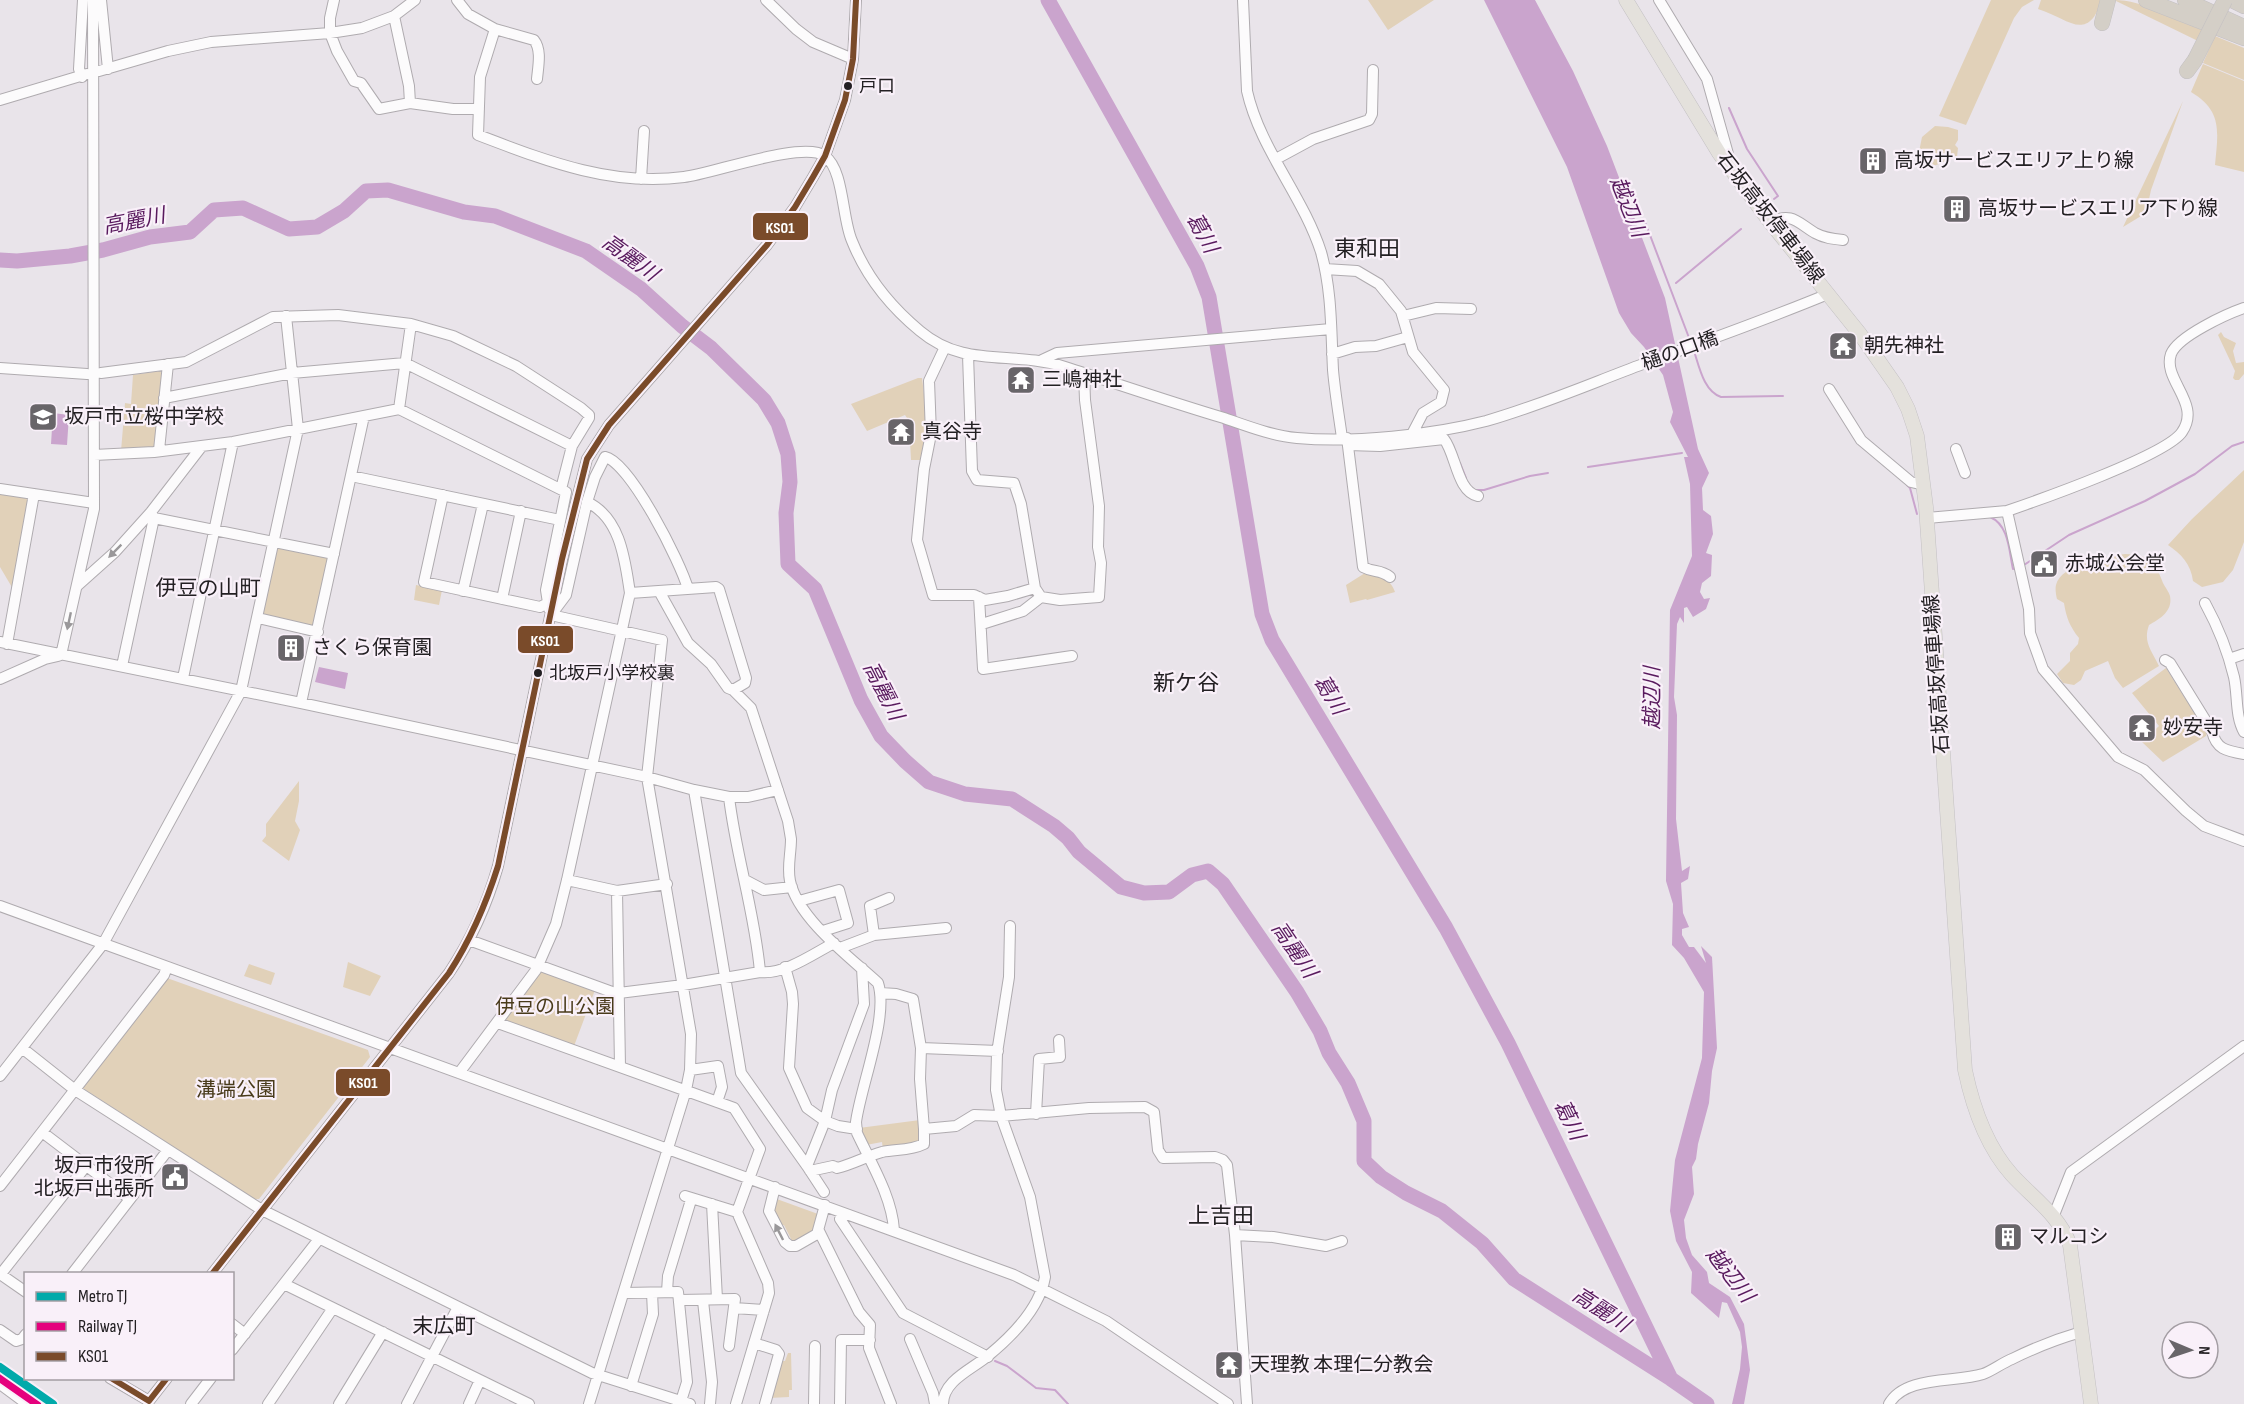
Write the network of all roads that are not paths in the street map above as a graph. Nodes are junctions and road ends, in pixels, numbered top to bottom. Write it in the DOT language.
graph roads {
  1 [pos="83,0"];
  2 [pos="93,0"];
  3 [pos="101,0"];
  4 [pos="334,0"];
  5 [pos="415,0"];
  6 [pos="457,0"];
  7 [pos="766,0"];
  8 [pos="856,0"];
  9 [pos="1243,0"];
  10 [pos="1626,0"];
  11 [pos="1659,0"];
  12 [pos="2146,0"];
  13 [pos="2185,0"];
  14 [pos="2225,0"];
  15 [pos="2232,0"];
  16 [pos="2108,2"];
  17 [pos="2244,6"];
  18 [pos="398,8"];
  19 [pos="2102,23"];
  20 [pos="2244,27"];
  21 [pos="495,29"];
  22 [pos="330,33"];
  23 [pos="2244,38"];
  24 [pos="853,59"];
  25 [pos="2191,66"];
  26 [pos="1373,70"];
  27 [pos="537,79"];
  28 [pos="0,100"];
  29 [pos="410,104"];
  30 [pos="479,109"];
  31 [pos="644,131"];
  32 [pos="825,156"];
  33 [pos="1276,159"];
  34 [pos="1733,174"];
  35 [pos="641,179"];
  36 [pos="1770,222"];
  37 [pos="1843,240"];
  38 [pos="1325,269"];
  39 [pos="1828,294"];
  40 [pos="2244,308"];
  41 [pos="1471,309"];
  42 [pos="286,316"];
  43 [pos="1403,316"];
  44 [pos="411,324"];
  45 [pos="1331,329"];
  46 [pos="1408,337"];
  47 [pos="945,347"];
  48 [pos="1332,354"];
  49 [pos="968,355"];
  50 [pos="1042,360"];
  51 [pos="405,363"];
  52 [pos="168,364"];
  53 [pos="0,368"];
  54 [pos="100,373"];
  55 [pos="292,373"];
  56 [pos="87,374"];
  57 [pos="1084,374"];
  58 [pos="1828,389"];
  59 [pos="164,398"];
  60 [pos="399,409"];
  61 [pos="364,416"];
  62 [pos="298,429"];
  63 [pos="1412,434"];
  64 [pos="1346,441"];
  65 [pos="232,442"];
  66 [pos="202,446"];
  67 [pos="572,446"];
  68 [pos="1956,449"];
  69 [pos="159,450"];
  70 [pos="94,455"];
  71 [pos="1965,473"];
  72 [pos="351,476"];
  73 [pos="1923,485"];
  74 [pos="0,489"];
  75 [pos="561,489"];
  76 [pos="33,494"];
  77 [pos="443,495"];
  78 [pos="1478,496"];
  79 [pos="587,502"];
  80 [pos="94,503"];
  81 [pos="483,504"];
  82 [pos="2007,510"];
  83 [pos="521,511"];
  84 [pos="152,515"];
  85 [pos="1927,518"];
  86 [pos="560,520"];
  87 [pos="214,529"];
  88 [pos="274,542"];
  89 [pos="334,554"];
  90 [pos="1390,577"];
  91 [pos="76,586"];
  92 [pos="688,589"];
  93 [pos="463,591"];
  94 [pos="658,591"];
  95 [pos="630,593"];
  96 [pos="1038,593"];
  97 [pos="979,597"];
  98 [pos="502,600"];
  99 [pos="548,603"];
  100 [pos="2205,603"];
  101 [pos="551,615"];
  102 [pos="258,618"];
  103 [pos="982,624"];
  104 [pos="621,630"];
  105 [pos="318,632"];
  106 [pos="4,643"];
  107 [pos="2244,654"];
  108 [pos="61,655"];
  109 [pos="1072,656"];
  110 [pos="2165,660"];
  111 [pos="2229,660"];
  112 [pos="122,666"];
  113 [pos="183,678"];
  114 [pos="0,679"];
  115 [pos="733,690"];
  116 [pos="241,691"];
  117 [pos="301,703"];
  118 [pos="2244,732"];
  119 [pos="522,751"];
  120 [pos="2244,754"];
  121 [pos="591,765"];
  122 [pos="647,777"];
  123 [pos="694,790"];
  124 [pos="778,790"];
  125 [pos="729,797"];
  126 [pos="2244,841"];
  127 [pos="567,880"];
  128 [pos="745,880"];
  129 [pos="667,884"];
  130 [pos="792,887"];
  131 [pos="617,891"];
  132 [pos="889,898"];
  133 [pos="799,901"];
  134 [pos="0,906"];
  135 [pos="1010,926"];
  136 [pos="946,928"];
  137 [pos="824,931"];
  138 [pos="874,935"];
  139 [pos="469,940"];
  140 [pos="103,944"];
  141 [pos="837,946"];
  142 [pos="538,965"];
  143 [pos="167,967"];
  144 [pos="785,967"];
  145 [pos="862,968"];
  146 [pos="759,972"];
  147 [pos="725,977"];
  148 [pos="683,985"];
  149 [pos="619,993"];
  150 [pos="881,993"];
  151 [pos="498,1023"];
  152 [pos="1059,1040"];
  153 [pos="388,1047"];
  154 [pos="2244,1047"];
  155 [pos="22,1048"];
  156 [pos="921,1048"];
  157 [pos="998,1051"];
  158 [pos="620,1066"];
  159 [pos="690,1070"];
  160 [pos="459,1073"];
  161 [pos="0,1076"];
  162 [pos="75,1090"];
  163 [pos="686,1090"];
  164 [pos="717,1102"];
  165 [pos="1036,1114"];
  166 [pos="1001,1116"];
  167 [pos="825,1121"];
  168 [pos="856,1129"];
  169 [pos="924,1129"];
  170 [pos="42,1132"];
  171 [pos="668,1149"];
  172 [pos="168,1150"];
  173 [pos="868,1157"];
  174 [pos="86,1166"];
  175 [pos="808,1168"];
  176 [pos="749,1178"];
  177 [pos="0,1186"];
  178 [pos="775,1187"];
  179 [pos="824,1192"];
  180 [pos="130,1199"];
  181 [pos="712,1204"];
  182 [pos="825,1205"];
  183 [pos="262,1210"];
  184 [pos="737,1212"];
  185 [pos="2054,1215"];
  186 [pos="840,1219"];
  187 [pos="894,1230"];
  188 [pos="819,1231"];
  189 [pos="1235,1235"];
  190 [pos="319,1239"];
  191 [pos="1342,1241"];
  192 [pos="74,1272"];
  193 [pos="215,1272"];
  194 [pos="0,1274"];
  195 [pos="284,1284"];
  196 [pos="1043,1289"];
  197 [pos="24,1291"];
  198 [pos="667,1292"];
  199 [pos="624,1293"];
  200 [pos="652,1293"];
  201 [pos="717,1299"];
  202 [pos="679,1300"];
  203 [pos="703,1301"];
  204 [pos="458,1307"];
  205 [pos="333,1308"];
  206 [pos="734,1308"];
  207 [pos="764,1310"];
  208 [pos="234,1326"];
  209 [pos="0,1330"];
  210 [pos="382,1332"];
  211 [pos="2081,1332"];
  212 [pos="245,1334"];
  213 [pos="24,1336"];
  214 [pos="910,1339"];
  215 [pos="870,1340"];
  216 [pos="754,1343"];
  217 [pos="729,1346"];
  218 [pos="815,1346"];
  219 [pos="234,1348"];
  220 [pos="432,1356"];
  221 [pos="988,1357"];
  222 [pos="598,1375"];
  223 [pos="113,1380"];
  224 [pos="165,1380"];
  225 [pos="210,1380"];
  226 [pos="480,1380"];
  227 [pos="0,1384"];
  228 [pos="631,1386"];
  229 [pos="196,1403"];
  230 [pos="686,1403"];
  231 [pos="27,1404"];
  232 [pos="268,1404"];
  233 [pos="339,1404"];
  234 [pos="407,1404"];
  235 [pos="469,1404"];
  236 [pos="529,1404"];
  237 [pos="589,1404"];
  238 [pos="710,1404"];
  239 [pos="736,1404"];
  240 [pos="765,1404"];
  241 [pos="814,1404"];
  242 [pos="840,1404"];
  243 [pos="891,1404"];
  244 [pos="935,1404"];
  245 [pos="943,1404"];
  246 [pos="1228,1404"];
  247 [pos="1247,1404"];
  248 [pos="1889,1404"];
  249 [pos="2091,1404"];
  1 -- 28 [label="street"];
  2 -- 70 [label="street"];
  3 -- 22 [label="street"];
  4 -- 22 [label="street"];
  5 -- 18 [label="street"];
  6 -- 21 [label="street"];
  7 -- 24 [label="street"];
  8 -- 24 [label="street"];
  9 -- 33 [label="street"];
  10 -- 34 [label="main road, 石坂高坂停車場線"];
  11 -- 34 [label="street"];
  12 -- 23 [label="highway"];
  13 -- 20 [label="highway"];
  14 -- 25 [label="highway, bridge"];
  15 -- 17 [label="highway"];
  16 -- 19 [label="highway"];
  18 -- 22 [label="street"];
  18 -- 29 [label="street"];
  21 -- 27 [label="street"];
  21 -- 30 [label="street"];
  22 -- 29 [label="street"];
  24 -- 32 [label="street"];
  26 -- 33 [label="street"];
  29 -- 30 [label="street"];
  30 -- 35 [label="street"];
  31 -- 35 [label="street"];
  32 -- 35 [label="street"];
  32 -- 47 [label="street"];
  32 -- 101 [label="street"];
  33 -- 38 [label="street"];
  34 -- 36 [label="main road, 石坂高坂停車場線"];
  36 -- 37 [label="street"];
  36 -- 39 [label="main road, 石坂高坂停車場線"];
  38 -- 43 [label="street"];
  38 -- 45 [label="street"];
  39 -- 63 [label="street, 樋の口橋"];
  39 -- 73 [label="main road, 石坂高坂停車場線"];
  40 -- 82 [label="street"];
  41 -- 43 [label="street"];
  42 -- 44 [label="street"];
  42 -- 52 [label="street"];
  42 -- 55 [label="street"];
  43 -- 46 [label="street"];
  44 -- 51 [label="street"];
  44 -- 67 [label="street"];
  45 -- 48 [label="street"];
  45 -- 50 [label="street"];
  46 -- 48 [label="street"];
  46 -- 63 [label="street"];
  47 -- 49 [label="street"];
  47 -- 97 [label="street"];
  48 -- 64 [label="street"];
  49 -- 50 [label="street"];
  49 -- 96 [label="street"];
  50 -- 57 [label="street"];
  51 -- 55 [label="street"];
  51 -- 60 [label="street"];
  51 -- 67 [label="street"];
  52 -- 54 [label="street"];
  52 -- 59 [label="street"];
  53 -- 56 [label="street"];
  55 -- 59 [label="street"];
  55 -- 62 [label="street"];
  57 -- 64 [label="street"];
  57 -- 96 [label="street"];
  58 -- 73 [label="street"];
  59 -- 69 [label="street"];
  60 -- 61 [label="street"];
  60 -- 75 [label="street"];
  61 -- 62 [label="street"];
  61 -- 72 [label="street"];
  62 -- 65 [label="street"];
  62 -- 88 [label="street"];
  63 -- 64 [label="street, 樋の口橋"];
  64 -- 78 [label="street"];
  64 -- 90 [label="street"];
  65 -- 66 [label="street"];
  65 -- 87 [label="street"];
  66 -- 69 [label="street"];
  66 -- 84 [label="street"];
  67 -- 75 [label="street"];
  68 -- 71 [label="street"];
  69 -- 70 [label="street"];
  70 -- 80 [label="street"];
  72 -- 77 [label="street"];
  72 -- 89 [label="street"];
  73 -- 85 [label="main road, 石坂高坂停車場線"];
  74 -- 76 [label="street"];
  75 -- 86 [label="street"];
  76 -- 80 [label="street"];
  76 -- 106 [label="street"];
  77 -- 81 [label="street"];
  77 -- 93 [label="street"];
  79 -- 92 [label="street"];
  79 -- 95 [label="street"];
  79 -- 101 [label="street"];
  80 -- 91 [label="street"];
  81 -- 83 [label="street"];
  81 -- 93 [label="street"];
  82 -- 85 [label="street"];
  82 -- 126 [label="street"];
  83 -- 86 [label="street"];
  83 -- 98 [label="street"];
  84 -- 87 [label="street"];
  84 -- 91 [label="street, one-way"];
  84 -- 112 [label="street"];
  85 -- 185 [label="main road, 石坂高坂停車場線"];
  86 -- 99 [label="street"];
  87 -- 88 [label="street"];
  87 -- 113 [label="street"];
  88 -- 89 [label="street"];
  88 -- 102 [label="street"];
  89 -- 105 [label="street"];
  91 -- 108 [label="street, one-way"];
  92 -- 94 [label="street"];
  92 -- 115 [label="street"];
  93 -- 98 [label="street"];
  94 -- 95 [label="street"];
  94 -- 115 [label="street"];
  95 -- 104 [label="street"];
  96 -- 97 [label="street"];
  96 -- 103 [label="street"];
  97 -- 103 [label="street"];
  98 -- 99 [label="street"];
  99 -- 101 [label="street"];
  100 -- 111 [label="street"];
  101 -- 104 [label="street"];
  101 -- 119 [label="street"];
  102 -- 105 [label="street"];
  102 -- 116 [label="street"];
  103 -- 109 [label="street"];
  104 -- 121 [label="street"];
  104 -- 122 [label="street"];
  105 -- 117 [label="street"];
  106 -- 108 [label="street"];
  107 -- 111 [label="street"];
  108 -- 112 [label="street"];
  108 -- 114 [label="street"];
  110 -- 120 [label="street"];
  111 -- 118 [label="street"];
  112 -- 113 [label="street"];
  113 -- 116 [label="street"];
  115 -- 124 [label="street"];
  116 -- 117 [label="street"];
  116 -- 140 [label="street"];
  117 -- 119 [label="street"];
  119 -- 121 [label="street"];
  119 -- 139 [label="street"];
  121 -- 122 [label="street"];
  121 -- 127 [label="street"];
  122 -- 123 [label="street"];
  122 -- 129 [label="street"];
  123 -- 125 [label="street"];
  123 -- 147 [label="street"];
  124 -- 125 [label="street"];
  124 -- 130 [label="street"];
  125 -- 128 [label="street"];
  127 -- 131 [label="street"];
  127 -- 142 [label="street"];
  128 -- 130 [label="street"];
  128 -- 146 [label="street"];
  129 -- 131 [label="street"];
  129 -- 148 [label="street"];
  130 -- 133 [label="street"];
  131 -- 149 [label="street"];
  132 -- 138 [label="street"];
  133 -- 137 [label="street"];
  133 -- 137 [label="street"];
  134 -- 140 [label="street"];
  135 -- 157 [label="street"];
  136 -- 138 [label="street"];
  137 -- 141 [label="street"];
  138 -- 141 [label="street"];
  139 -- 142 [label="street"];
  139 -- 153 [label="street"];
  140 -- 143 [label="street"];
  140 -- 155 [label="street"];
  141 -- 144 [label="street"];
  141 -- 145 [label="street"];
  142 -- 149 [label="street"];
  142 -- 151 [label="street"];
  143 -- 153 [label="street"];
  143 -- 162 [label="street"];
  144 -- 146 [label="street"];
  144 -- 167 [label="street"];
  145 -- 150 [label="street"];
  145 -- 167 [label="street"];
  146 -- 147 [label="street"];
  147 -- 148 [label="street"];
  147 -- 175 [label="street"];
  148 -- 149 [label="street"];
  148 -- 159 [label="street"];
  149 -- 158 [label="street"];
  150 -- 156 [label="street"];
  150 -- 168 [label="street"];
  151 -- 158 [label="street"];
  151 -- 160 [label="street"];
  152 -- 165 [label="street"];
  153 -- 160 [label="street"];
  153 -- 183 [label="street"];
  154 -- 185 [label="street"];
  155 -- 161 [label="street"];
  155 -- 162 [label="street"];
  156 -- 157 [label="street"];
  156 -- 169 [label="street"];
  157 -- 166 [label="street"];
  158 -- 163 [label="street"];
  159 -- 163 [label="street"];
  159 -- 164 [label="street"];
  160 -- 171 [label="street"];
  162 -- 170 [label="street"];
  162 -- 172 [label="street"];
  163 -- 164 [label="street"];
  163 -- 171 [label="street"];
  164 -- 176 [label="street"];
  165 -- 166 [label="street"];
  165 -- 189 [label="street"];
  166 -- 169 [label="street"];
  166 -- 196 [label="street"];
  167 -- 168 [label="street"];
  167 -- 175 [label="street"];
  168 -- 173 [label="street"];
  169 -- 173 [label="street"];
  170 -- 174 [label="street"];
  170 -- 177 [label="street"];
  171 -- 176 [label="street"];
  171 -- 199 [label="street"];
  172 -- 180 [label="street"];
  172 -- 183 [label="street"];
  173 -- 175 [label="street"];
  173 -- 187 [label="street"];
  174 -- 180 [label="street"];
  174 -- 194 [label="street"];
  175 -- 179 [label="street"];
  176 -- 178 [label="street"];
  176 -- 184 [label="street"];
  178 -- 182 [label="street"];
  188 -- 178 [label="street, one-way"];
  180 -- 192 [label="street"];
  181 -- 184 [label="street"];
  181 -- 198 [label="street"];
  181 -- 201 [label="street"];
  182 -- 187 [label="street"];
  182 -- 188 [label="street"];
  183 -- 190 [label="street"];
  183 -- 193 [label="street"];
  184 -- 207 [label="street"];
  185 -- 211 [label="main road, 石坂高坂停車場線"];
  186 -- 221 [label="street"];
  187 -- 196 [label="street"];
  188 -- 215 [label="street"];
  189 -- 191 [label="street"];
  189 -- 247 [label="street"];
  190 -- 195 [label="street"];
  190 -- 204 [label="street"];
  194 -- 197 [label="street"];
  195 -- 205 [label="street"];
  195 -- 212 [label="street"];
  196 -- 221 [label="street"];
  196 -- 246 [label="street"];
  198 -- 200 [label="street"];
  198 -- 202 [label="street"];
  199 -- 200 [label="street"];
  199 -- 222 [label="street"];
  200 -- 228 [label="street"];
  201 -- 203 [label="street"];
  201 -- 206 [label="street"];
  202 -- 203 [label="street"];
  202 -- 230 [label="street"];
  203 -- 238 [label="street"];
  204 -- 220 [label="street"];
  204 -- 222 [label="street"];
  205 -- 210 [label="street"];
  205 -- 232 [label="street"];
  206 -- 207 [label="street"];
  206 -- 217 [label="street"];
  207 -- 216 [label="street"];
  208 -- 212 [label="street"];
  209 -- 213 [label="street"];
  210 -- 220 [label="street"];
  210 -- 233 [label="street"];
  211 -- 248 [label="street"];
  211 -- 249 [label="main road, 石坂高坂停車場線"];
  212 -- 219 [label="street"];
  214 -- 244 [label="street"];
  215 -- 242 [label="street"];
  215 -- 243 [label="street"];
  216 -- 239 [label="street"];
  216 -- 240 [label="street"];
  218 -- 241 [label="street"];
  220 -- 226 [label="street"];
  220 -- 234 [label="street"];
  221 -- 245 [label="street"];
  222 -- 228 [label="street"];
  222 -- 237 [label="street"];
  223 -- 224 [label="street"];
  225 -- 229 [label="street"];
  226 -- 235 [label="street"];
  226 -- 236 [label="street"];
  227 -- 231 [label="street"];
  228 -- 230 [label="street"];
}
